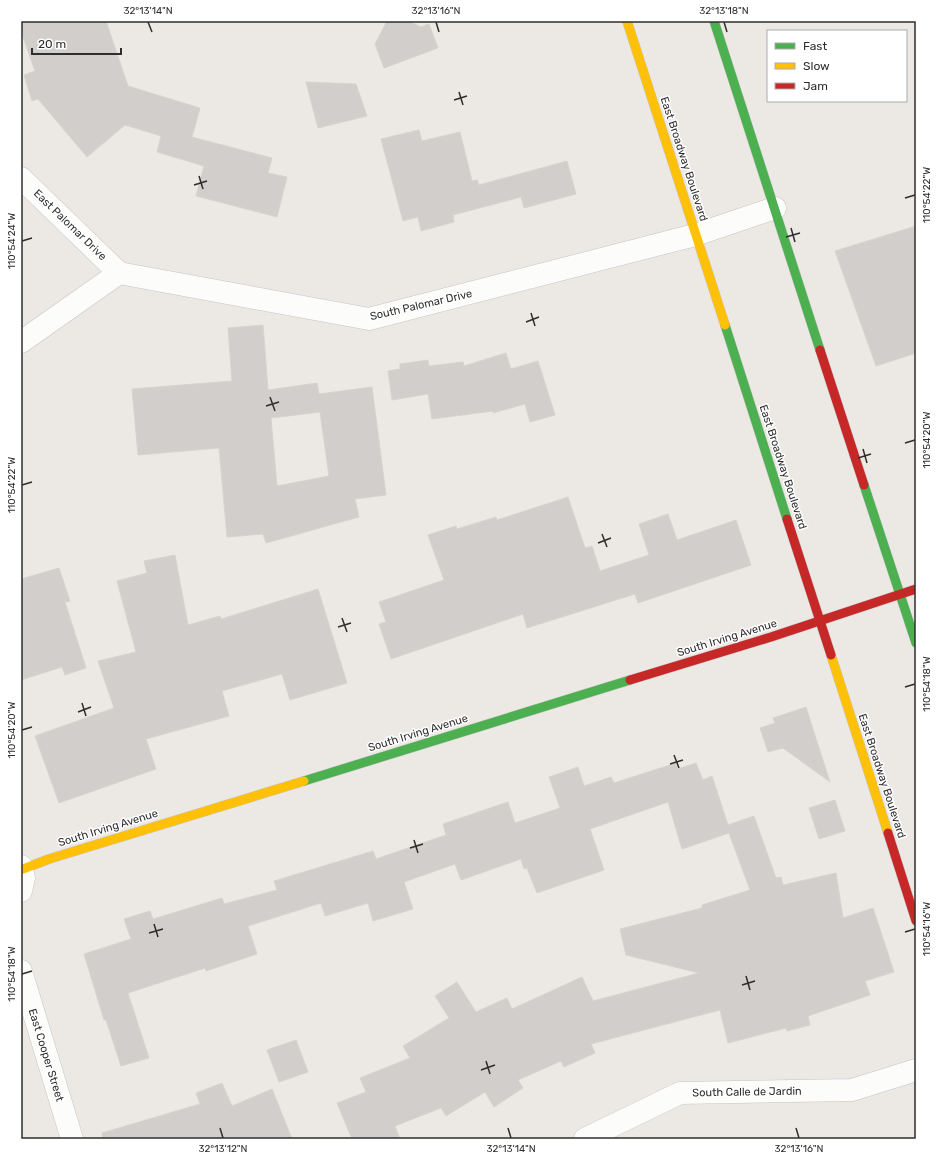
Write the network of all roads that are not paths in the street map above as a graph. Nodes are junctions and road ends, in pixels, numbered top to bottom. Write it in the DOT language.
graph roads {
  1 [pos="627,21"];
  2 [pos="714,21"];
  3 [pos="21,178"];
  4 [pos="775,208"];
  5 [pos="695,235"];
  6 [pos="119,272"];
  7 [pos="21,342"];
  8 [pos="916,589"];
  9 [pos="900,594"];
  10 [pos="820,621"];
  11 [pos="916,643"];
  12 [pos="22,868"];
  13 [pos="21,891"];
  14 [pos="916,920"];
  15 [pos="21,971"];
  16 [pos="916,1070"];
  17 [pos="72,1139"];
  18 [pos="585,1139"];
  1 -- 5 [label="main road, East Broadway Boulevard"];
  2 -- 4 [label="main road"];
  3 -- 6 [label="street, East Palomar Drive"];
  4 -- 5 [label="street, South Palomar Drive"];
  4 -- 9 [label="main road"];
  5 -- 6 [label="street, South Palomar Drive"];
  5 -- 10 [label="main road, East Broadway Boulevard"];
  6 -- 7 [label="street"];
  8 -- 9 [label="main road, South Irving Avenue"];
  9 -- 10 [label="main road, South Irving Avenue"];
  9 -- 11 [label="main road"];
  10 -- 12 [label="main road, South Irving Avenue"];
  10 -- 14 [label="main road, East Broadway Boulevard"];
  12 -- 13 [label="street"];
  15 -- 17 [label="street, East Cooper Street"];
  16 -- 18 [label="street, South Calle de Jardin"];
}
